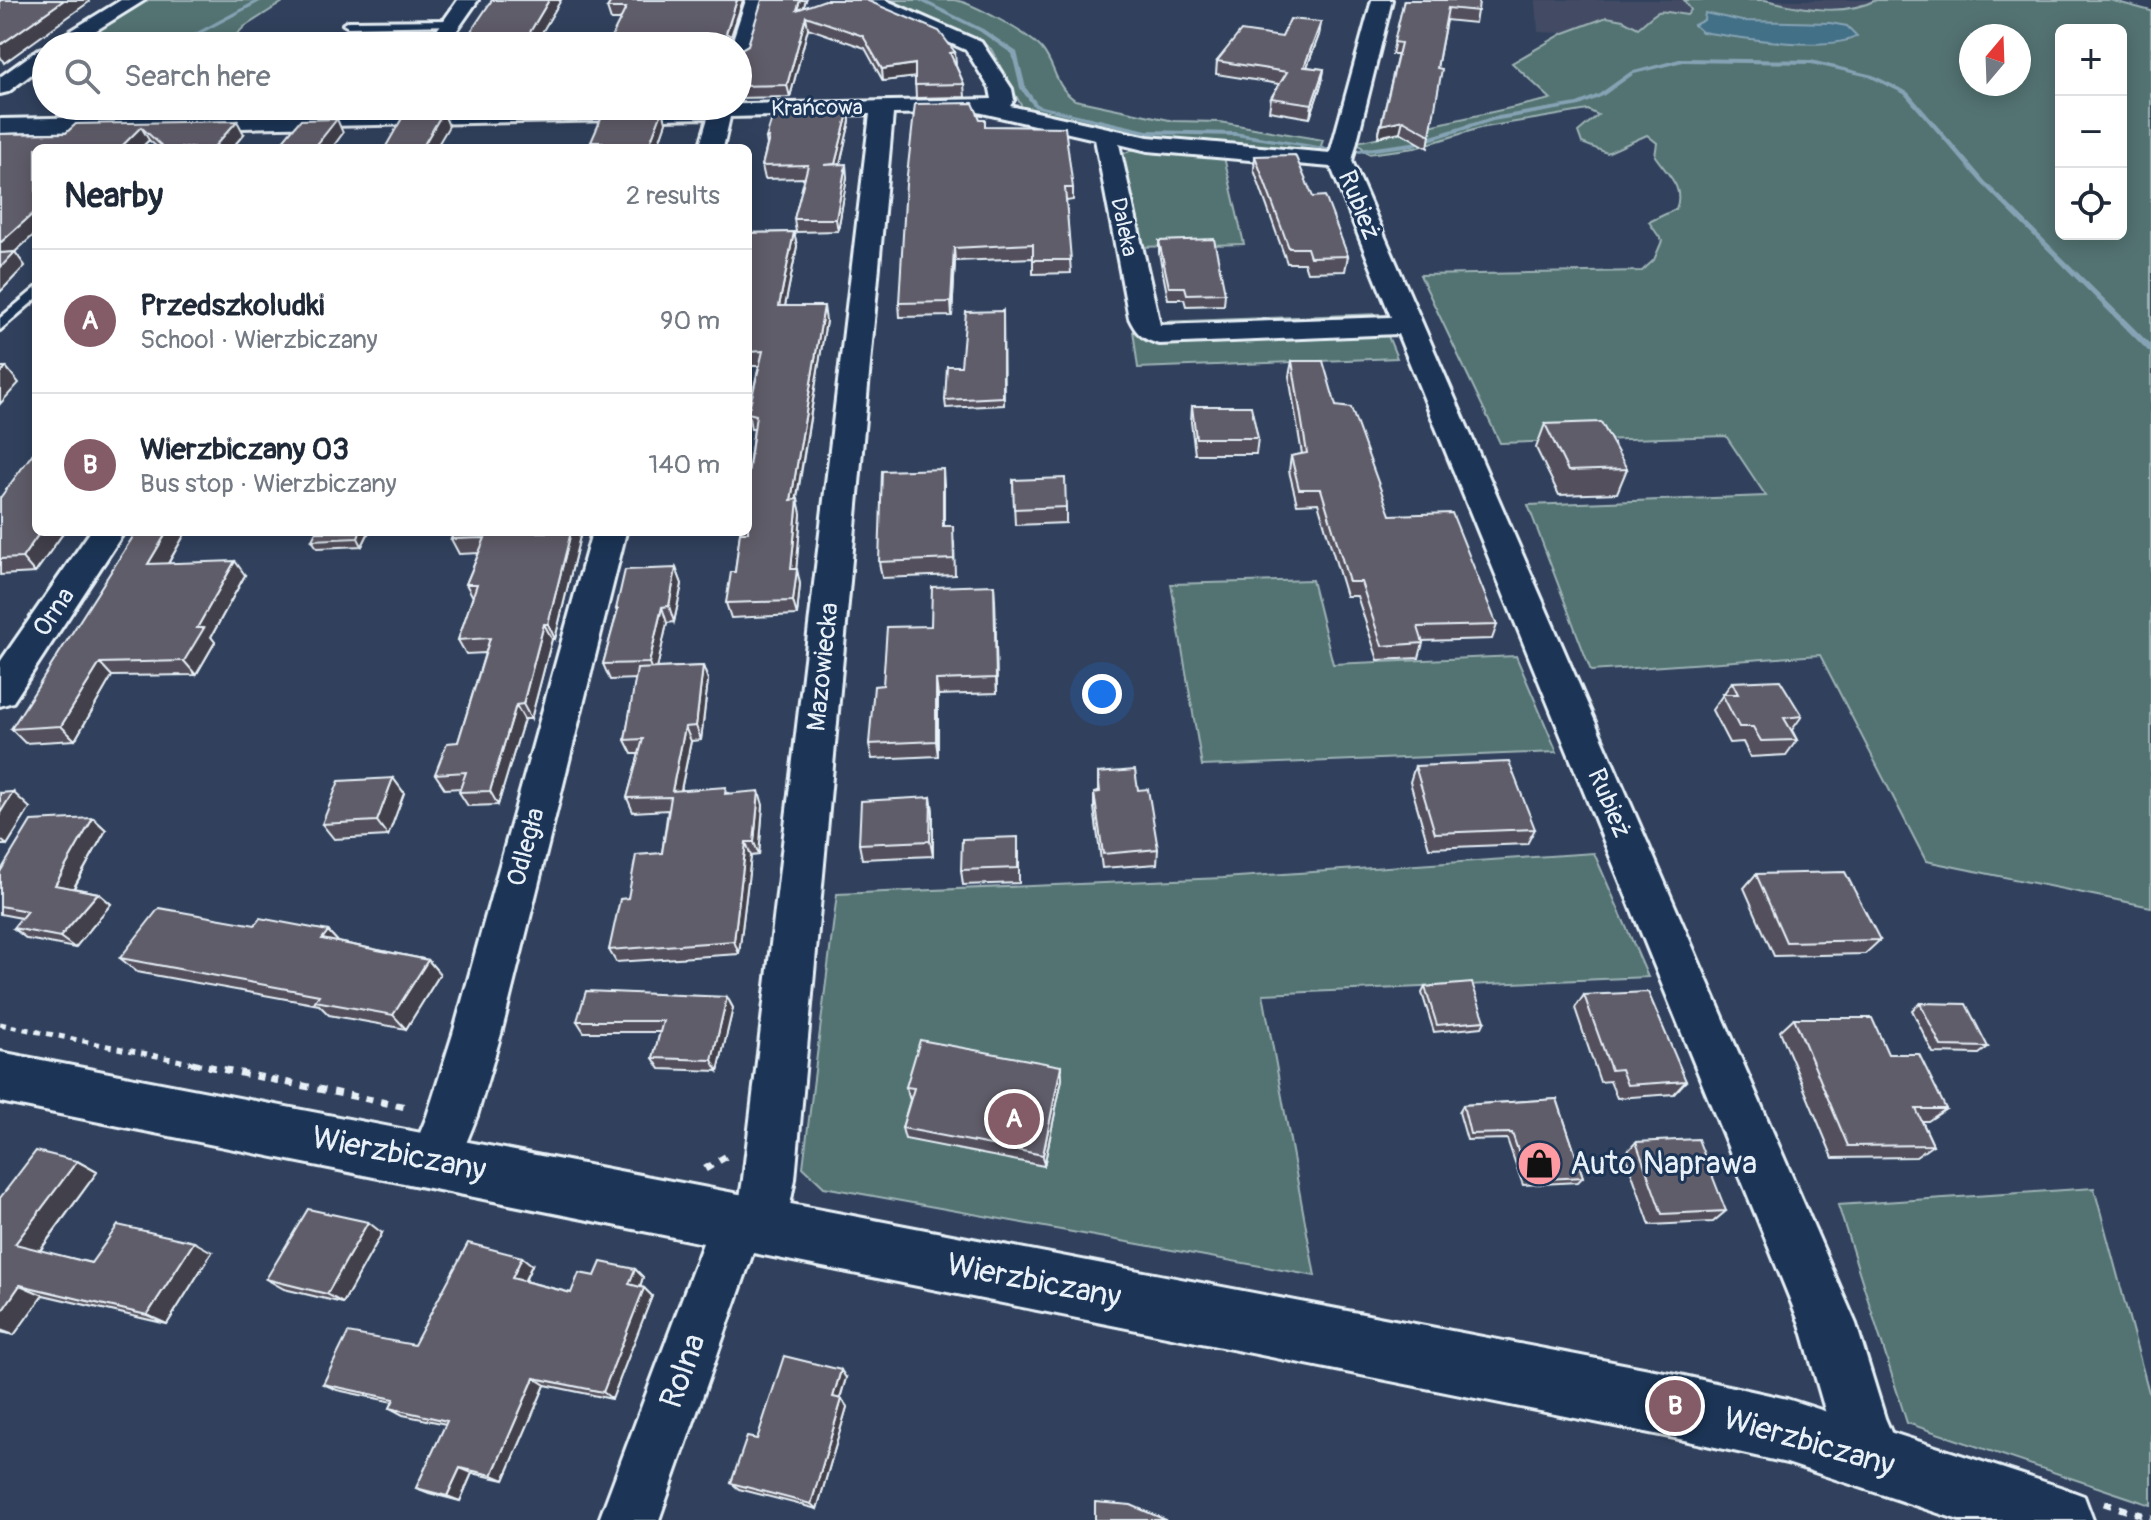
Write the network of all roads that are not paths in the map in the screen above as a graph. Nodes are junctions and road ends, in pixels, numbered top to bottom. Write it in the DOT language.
graph roads {
  1 [pos="135,0"];
  2 [pos="468,0"];
  3 [pos="756,0"];
  4 [pos="869,0"];
  5 [pos="1382,0"];
  6 [pos="453,23"];
  7 [pos="348,24"];
  8 [pos="80,32"];
  9 [pos="446,32"];
  10 [pos="746,32"];
  11 [pos="32,63"];
  12 [pos="0,87"];
  13 [pos="882,107"];
  14 [pos="752,108"];
  15 [pos="996,108"];
  16 [pos="166,120"];
  17 [pos="383,120"];
  18 [pos="719,120"];
  19 [pos="0,126"];
  20 [pos="1106,136"];
  21 [pos="371,138"];
  22 [pos="712,144"];
  23 [pos="1340,156"];
  24 [pos="32,296"];
  25 [pos="1409,325"];
  26 [pos="0,326"];
  27 [pos="104,536"];
  28 [pos="608,536"];
  29 [pos="0,692"];
  30 [pos="0,1077"];
  31 [pos="434,1160"];
  32 [pos="748,1224"];
  33 [pos="1873,1458"];
  34 [pos="629,1520"];
  35 [pos="2060,1520"];
  1 -- 8 [label="street"];
  2 -- 6 [label="street"];
  3 -- 10 [label="street"];
  4 -- 15 [label="street"];
  5 -- 23 [label="street"];
  6 -- 7 [label="lane"];
  6 -- 9 [label="street"];
  11 -- 12 [label="street"];
  13 -- 14 [label="street, Krańcowa"];
  13 -- 15 [label="street, Krańcowa"];
  13 -- 32 [label="street, Mazowiecka"];
  15 -- 20 [label="street, Krańcowa"];
  16 -- 19 [label="street, Krańcowa"];
  17 -- 21 [label="street"];
  18 -- 22 [label="street"];
  20 -- 23 [label="street, Krańcowa"];
  20 -- 25 [label="street, Daleka"];
  23 -- 25 [label="street, Rubież"];
  24 -- 26 [label="lane"];
  25 -- 33 [label="street, Rubież"];
  27 -- 29 [label="street, Orna"];
  28 -- 31 [label="street, Odległa"];
  30 -- 31 [label="street, Wierzbiczany"];
  31 -- 32 [label="street, Wierzbiczany"];
  32 -- 33 [label="street, Wierzbiczany"];
  32 -- 34 [label="street, Rolna"];
  33 -- 35 [label="street, Wierzbiczany"];
}
